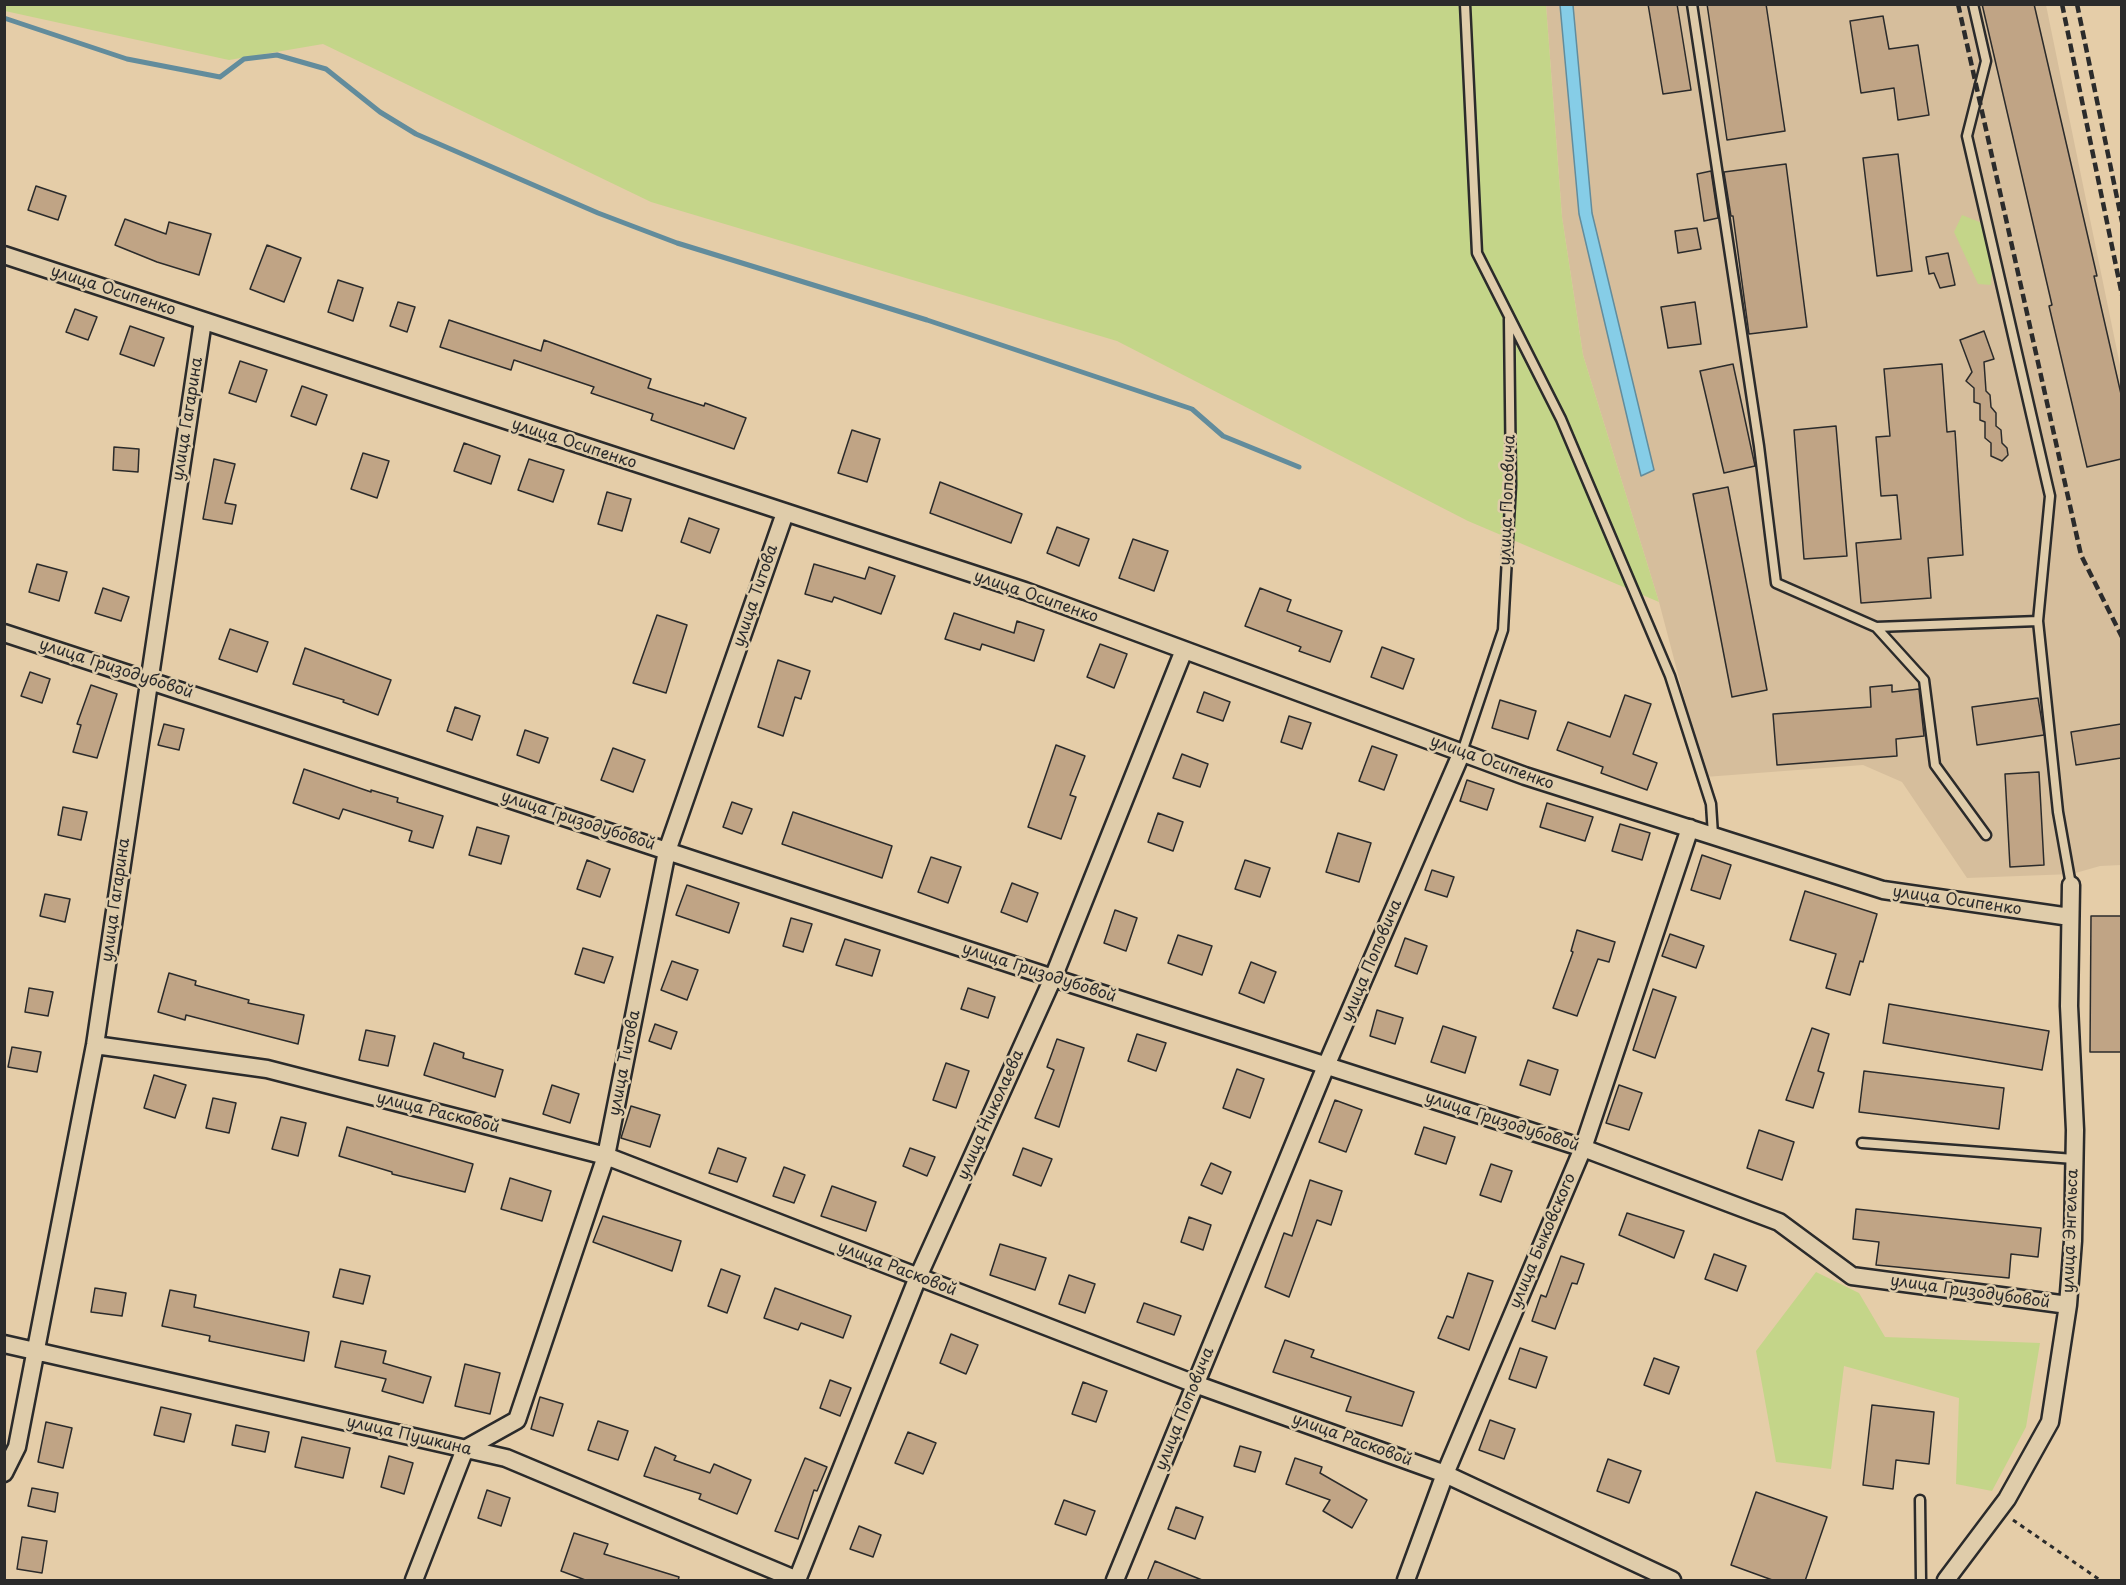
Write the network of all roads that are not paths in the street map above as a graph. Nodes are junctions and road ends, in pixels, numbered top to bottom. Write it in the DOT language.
graph roads {
  1 [pos="1465,4"];
  2 [pos="1692,4"];
  3 [pos="1973,4"];
  4 [pos="4,255"];
  5 [pos="1509,316"];
  6 [pos="203,321"];
  7 [pos="785,513"];
  8 [pos="2038,621"];
  9 [pos="1876,627"];
  10 [pos="4,633"];
  11 [pos="1184,650"];
  12 [pos="148,679"];
  13 [pos="1462,752"];
  14 [pos="1690,828"];
  15 [pos="1713,835"];
  16 [pos="1986,835"];
  17 [pos="667,850"];
  18 [pos="2071,885"];
  19 [pos="2070,917"];
  20 [pos="1053,978"];
  21 [pos="95,1045"];
  22 [pos="1326,1066"];
  23 [pos="1862,1143"];
  24 [pos="1582,1148"];
  25 [pos="606,1156"];
  26 [pos="2074,1159"];
  27 [pos="918,1277"];
  28 [pos="2068,1305"];
  29 [pos="4,1344"];
  30 [pos="36,1350"];
  31 [pos="1195,1384"];
  32 [pos="465,1449"];
  33 [pos="4,1473"];
  34 [pos="1445,1474"];
  35 [pos="1920,1500"];
  36 [pos="797,1580"];
  37 [pos="414,1581"];
  38 [pos="1115,1581"];
  39 [pos="1406,1581"];
  40 [pos="1672,1581"];
  41 [pos="1922,1581"];
  42 [pos="1946,1581"];
  1 -- 5 [label="lane"];
  2 -- 9 [label="lane"];
  3 -- 8 [label="lane"];
  4 -- 6 [label="street, улица Осипенко"];
  5 -- 13 [label="lane, улица Поповича"];
  5 -- 15 [label="lane"];
  6 -- 7 [label="street, улица Осипенко"];
  6 -- 12 [label="street, улица Гагарина"];
  7 -- 11 [label="street, улица Осипенко"];
  7 -- 17 [label="street, улица Титова"];
  8 -- 9 [label="lane"];
  8 -- 18 [label="lane"];
  9 -- 16 [label="lane"];
  10 -- 12 [label="street, улица Гризодубовой"];
  11 -- 13 [label="street, улица Осипенко"];
  11 -- 20 [label="street, улица Николаева"];
  12 -- 17 [label="street, улица Гризодубовой"];
  12 -- 21 [label="street, улица Гагарина"];
  13 -- 14 [label="street, улица Осипенко"];
  13 -- 22 [label="street, улица Поповича"];
  14 -- 15 [label="street, улица Осипенко"];
  14 -- 24 [label="street, улица Быковского"];
  15 -- 19 [label="street, улица Осипенко"];
  17 -- 20 [label="street, улица Гризодубовой"];
  17 -- 25 [label="street, улица Титова"];
  18 -- 19 [label="street, улица Энгельса"];
  19 -- 26 [label="street, улица Энгельса"];
  20 -- 22 [label="street, улица Гризодубовой"];
  20 -- 27 [label="street, улица Николаева"];
  21 -- 25 [label="street, улица Расковой"];
  21 -- 30 [label="street, улица Гагарина"];
  22 -- 24 [label="street, улица Гризодубовой"];
  22 -- 31 [label="street, улица Поповича"];
  23 -- 26 [label="lane"];
  24 -- 28 [label="street, улица Гризодубовой"];
  24 -- 34 [label="street, улица Быковского"];
  25 -- 27 [label="street, улица Расковой"];
  25 -- 32 [label="street, улица Титова"];
  26 -- 28 [label="street, улица Энгельса"];
  27 -- 31 [label="street, улица Расковой"];
  27 -- 36 [label="street, улица Николаева"];
  28 -- 42 [label="street, улица Энгельса"];
  29 -- 30 [label="street, улица Пушкина"];
  30 -- 32 [label="street, улица Пушкина"];
  30 -- 33 [label="street, улица Гагарина"];
  31 -- 34 [label="street, улица Расковой"];
  31 -- 38 [label="street, улица Поповича"];
  32 -- 36 [label="street, улица Пушкина"];
  32 -- 37 [label="street"];
  34 -- 39 [label="street, улица Быковского"];
  34 -- 40 [label="street, улица Расковой"];
  35 -- 41 [label="lane"];
}
